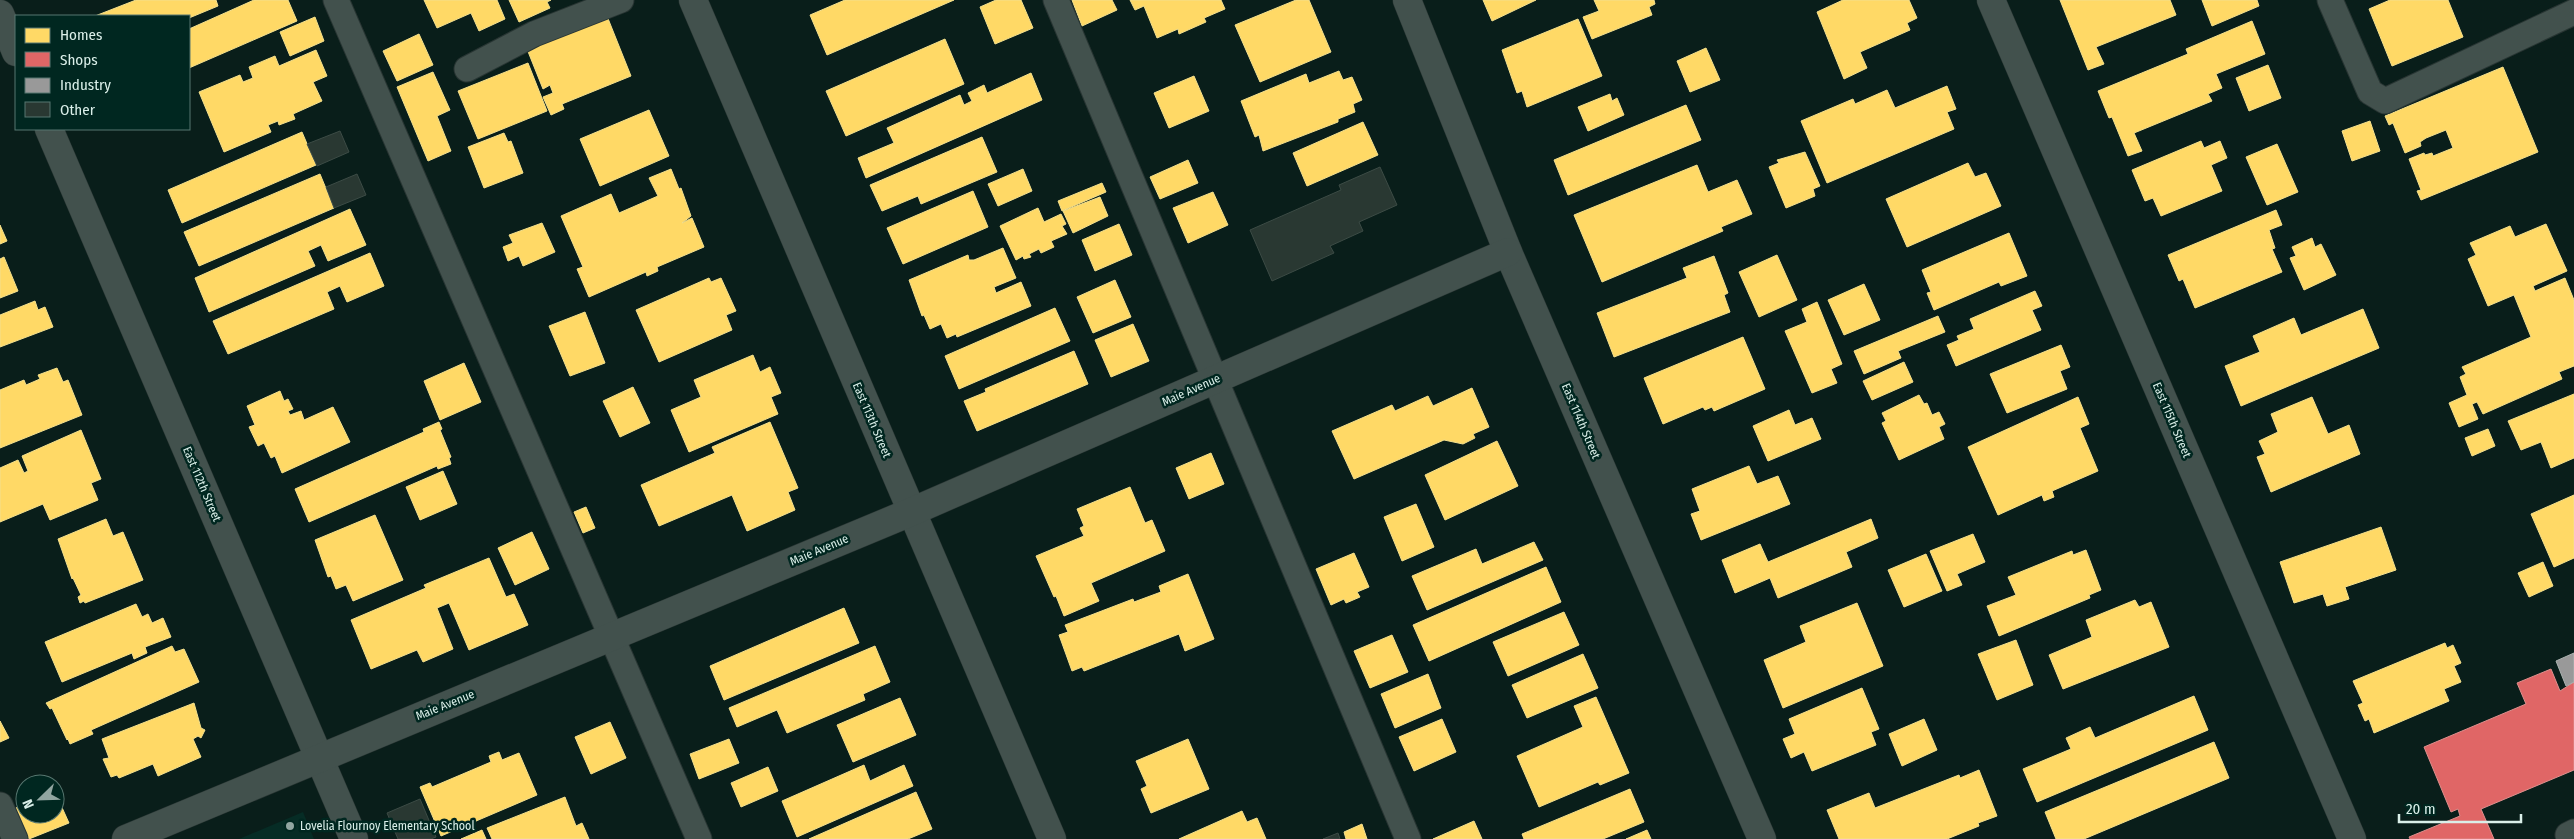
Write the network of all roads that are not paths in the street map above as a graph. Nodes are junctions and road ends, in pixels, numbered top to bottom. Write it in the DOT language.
graph roads {
  1 [pos="336,0"];
  2 [pos="620,0"];
  3 [pos="693,0"];
  4 [pos="1056,0"];
  5 [pos="1407,0"];
  6 [pos="1991,0"];
  7 [pos="2330,0"];
  8 [pos="2574,12"];
  9 [pos="0,14"];
  10 [pos="15,50"];
  11 [pos="467,69"];
  12 [pos="49,130"];
  13 [pos="1508,252"];
  14 [pos="1214,380"];
  15 [pos="911,512"];
  16 [pos="611,637"];
  17 [pos="319,758"];
  18 [pos="0,805"];
  19 [pos="2574,832"];
  20 [pos="15,839"];
  21 [pos="126,839"];
  22 [pos="354,839"];
  23 [pos="699,839"];
  24 [pos="1052,839"];
  25 [pos="1408,839"];
  26 [pos="1762,839"];
  27 [pos="2352,839"];
  28 [pos="2570,839"];
  1 -- 16 [label="lane"];
  2 -- 11 [label="lane"];
  3 -- 15 [label="street, East 113th Street"];
  4 -- 14 [label="lane"];
  5 -- 13 [label="street, East 114th Street"];
  6 -- 27 [label="street, East 115th Street"];
  7 -- 8 [label="lane"];
  9 -- 10 [label="street"];
  12 -- 17 [label="street, East 112th Street"];
  13 -- 14 [label="street, Maie Avenue"];
  13 -- 26 [label="street, East 114th Street"];
  14 -- 15 [label="street, Maie Avenue"];
  14 -- 25 [label="lane"];
  15 -- 16 [label="street, Maie Avenue"];
  15 -- 24 [label="street, East 113th Street"];
  16 -- 17 [label="street, Maie Avenue"];
  16 -- 23 [label="lane"];
  17 -- 21 [label="street, Maie Avenue"];
  17 -- 22 [label="street, East 112th Street"];
  18 -- 20 [label="lane"];
  19 -- 28 [label="lane"];
}
